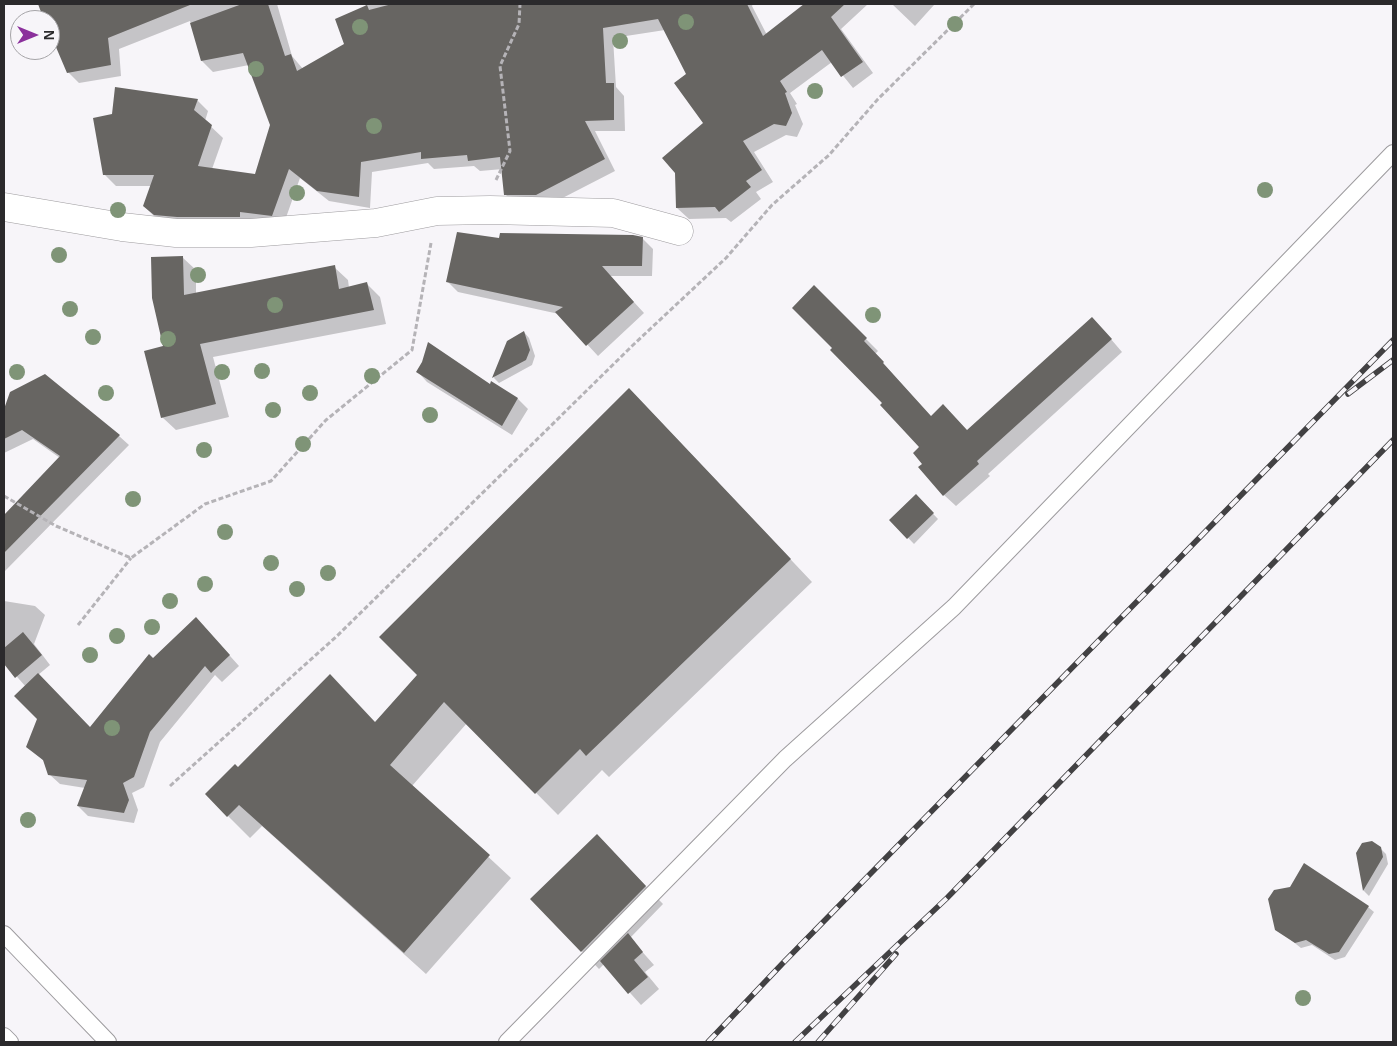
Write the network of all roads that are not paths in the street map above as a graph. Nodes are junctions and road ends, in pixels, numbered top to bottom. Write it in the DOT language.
graph roads {
  1 [pos="1393,153"];
  2 [pos="4,207"];
  3 [pos="680,231"];
  4 [pos="4,934"];
  5 [pos="4,1036"];
  6 [pos="10,1042"];
  7 [pos="108,1042"];
  8 [pos="507,1042"];
  1 -- 8 [label="lane"];
  2 -- 3 [label="street"];
  4 -- 7 [label="lane"];
  5 -- 6 [label="lane"];
}
